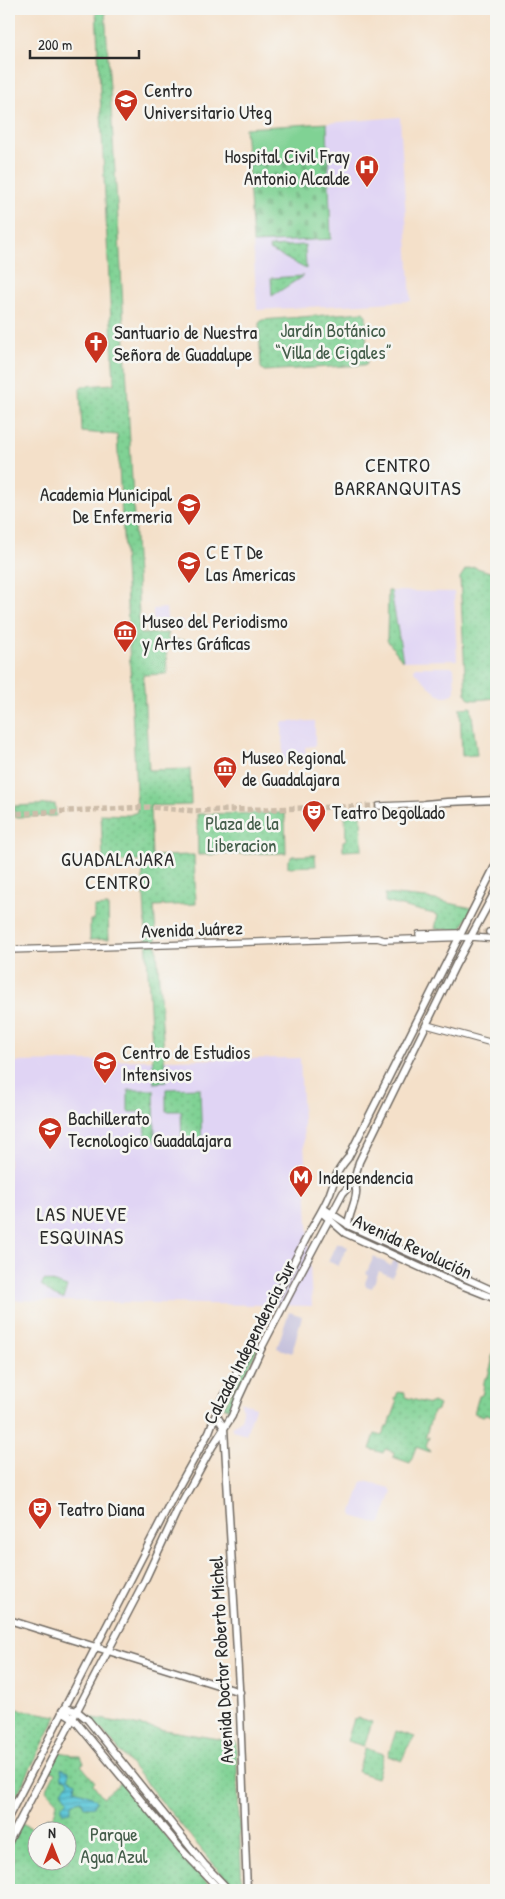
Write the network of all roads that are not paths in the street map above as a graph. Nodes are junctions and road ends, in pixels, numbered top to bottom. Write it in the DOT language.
graph roads {
  1 [pos="496,801"];
  2 [pos="425,804"];
  3 [pos="378,806"];
  4 [pos="496,864"];
  5 [pos="496,890"];
  6 [pos="489,932"];
  7 [pos="496,933"];
  8 [pos="458,935"];
  9 [pos="472,937"];
  10 [pos="496,939"];
  11 [pos="9,950"];
  12 [pos="427,1025"];
  13 [pos="496,1044"];
  14 [pos="354,1181"];
  15 [pos="322,1210"];
  16 [pos="331,1217"];
  17 [pos="348,1225"];
  18 [pos="496,1292"];
  19 [pos="496,1299"];
  20 [pos="216,1414"];
  21 [pos="224,1428"];
  22 [pos="9,1620"];
  23 [pos="96,1648"];
  24 [pos="107,1651"];
  25 [pos="240,1692"];
  26 [pos="63,1709"];
  27 [pos="77,1711"];
  28 [pos="73,1718"];
  29 [pos="9,1816"];
  30 [pos="9,1841"];
  31 [pos="220,1890"];
  32 [pos="229,1890"];
  33 [pos="247,1890"];
  1 -- 2 [label="main road"];
  1 -- 2 [label="main road"];
  2 -- 3 [label="main road"];
  4 -- 8 [label="main road, Calzada Independencia Sur"];
  5 -- 9 [label="main road, Calzada Independencia Sur"];
  6 -- 7 [label="main road"];
  8 -- 9 [label="main road, Avenida Juárez"];
  8 -- 11 [label="main road, Avenida Juárez"];
  8 -- 15 [label="main road, Calzada Independencia Sur"];
  9 -- 10 [label="main road, Avenida Juárez"];
  9 -- 12 [label="main road, Calzada Independencia Sur"];
  12 -- 13 [label="main road"];
  12 -- 14 [label="main road, Calzada Independencia Sur"];
  14 -- 16 [label="main road, Calzada Independencia Sur"];
  14 -- 17 [label="main road"];
  15 -- 16 [label="main road, Avenida Revolución"];
  15 -- 20 [label="main road, Calzada Independencia Sur"];
  16 -- 17 [label="main road, Avenida Revolución"];
  16 -- 19 [label="main road, Avenida Revolución"];
  16 -- 21 [label="main road, Calzada Independencia Sur"];
  17 -- 18 [label="main road, Avenida Revolución"];
  20 -- 21 [label="main road"];
  20 -- 23 [label="main road, Calzada Independencia Sur"];
  21 -- 24 [label="main road, Calzada Independencia Sur"];
  21 -- 25 [label="main road, Avenida Doctor Roberto Michel"];
  22 -- 23 [label="main road"];
  23 -- 24 [label="main road"];
  23 -- 26 [label="main road, Calzada Independencia Sur"];
  24 -- 25 [label="main road"];
  24 -- 27 [label="main road, Calzada Independencia Sur"];
  25 -- 33 [label="main road, Avenida Doctor Roberto Michel"];
  26 -- 27 [label="main road"];
  26 -- 28 [label="main road"];
  26 -- 29 [label="main road, Calzada Independencia Sur"];
  27 -- 28 [label="main road, Calzada Independencia Sur"];
  27 -- 32 [label="main road"];
  28 -- 30 [label="main road, Calzada Independencia Sur"];
  28 -- 31 [label="main road"];
}
